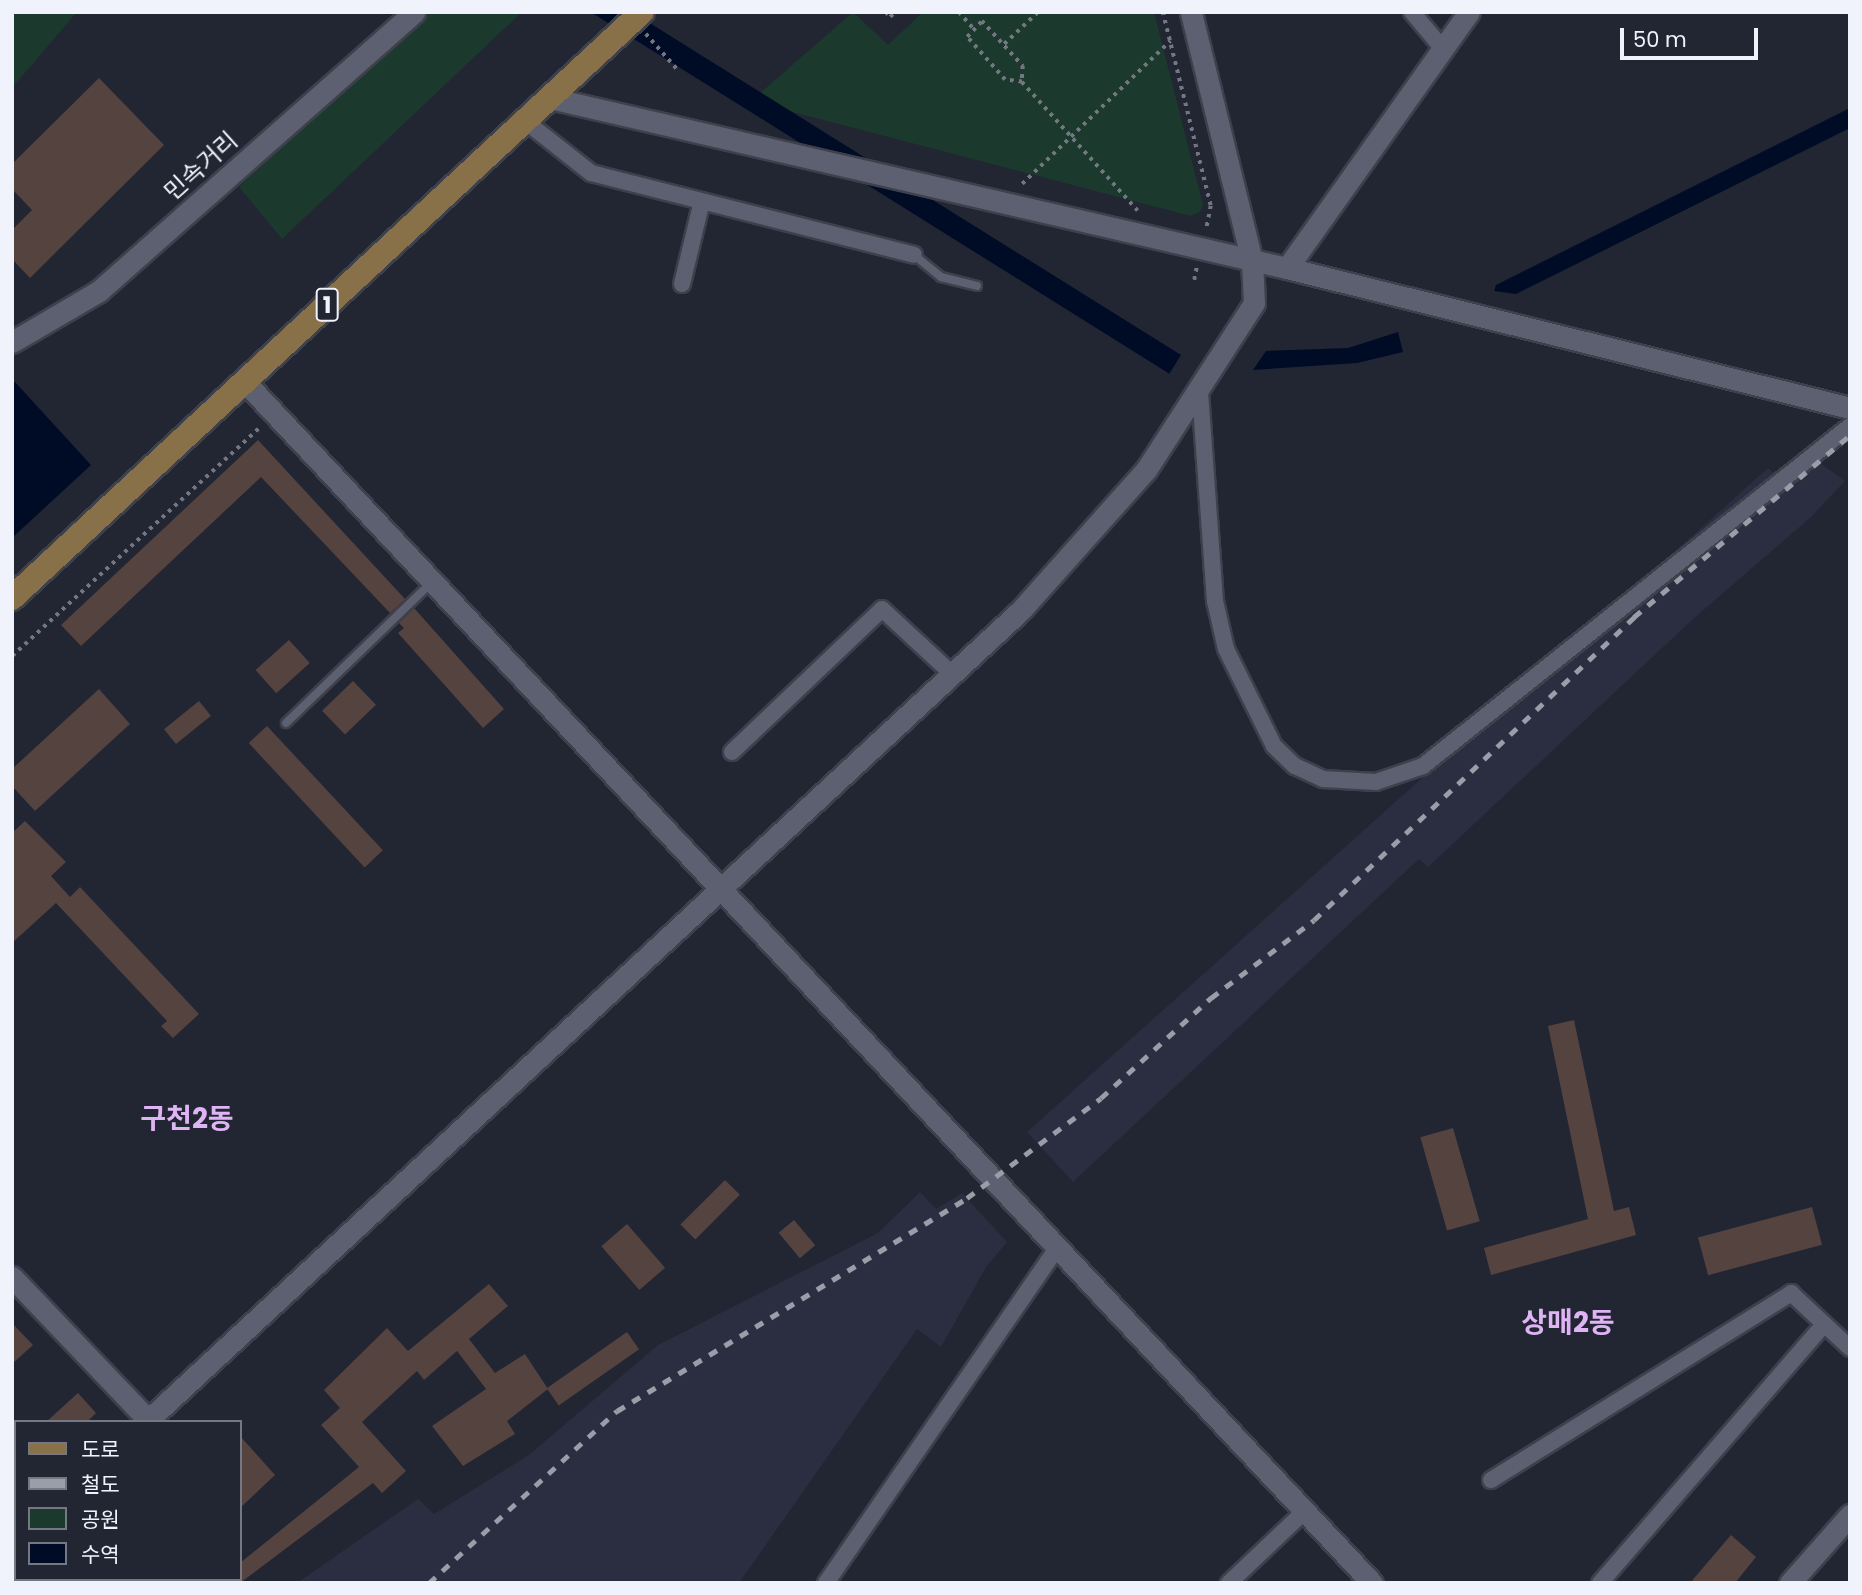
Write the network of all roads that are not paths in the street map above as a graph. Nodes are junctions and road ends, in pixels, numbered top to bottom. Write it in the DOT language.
graph roads {
  1 [pos="414,12"];
  2 [pos="1191,12"];
  3 [pos="1412,12"];
  4 [pos="1469,12"];
  5 [pos="638,16"];
  6 [pos="1443,49"];
  7 [pos="550,98"];
  8 [pos="525,121"];
  9 [pos="702,201"];
  10 [pos="914,255"];
  11 [pos="1252,261"];
  12 [pos="1287,268"];
  13 [pos="682,284"];
  14 [pos="977,286"];
  15 [pos="12,342"];
  16 [pos="245,382"];
  17 [pos="1200,392"];
  18 [pos="1850,408"];
  19 [pos="1850,426"];
  20 [pos="433,581"];
  21 [pos="12,598"];
  22 [pos="951,673"];
  23 [pos="286,723"];
  24 [pos="732,752"];
  25 [pos="722,885"];
  26 [pos="1058,1247"];
  27 [pos="12,1276"];
  28 [pos="1824,1324"];
  29 [pos="1850,1348"];
  30 [pos="146,1420"];
  31 [pos="148,1420"];
  32 [pos="1491,1480"];
  33 [pos="1305,1511"];
  34 [pos="1850,1515"];
  35 [pos="826,1583"];
  36 [pos="1229,1583"];
  37 [pos="1372,1583"];
  38 [pos="1600,1583"];
  39 [pos="1790,1583"];
  1 -- 15 [label="street, 민속거리"];
  2 -- 11 [label="street"];
  3 -- 6 [label="street"];
  4 -- 6 [label="street"];
  5 -- 7 [label="main road, 1"];
  6 -- 12 [label="street"];
  7 -- 8 [label="main road, 1"];
  7 -- 11 [label="street"];
  8 -- 9 [label="street"];
  8 -- 16 [label="main road, 1"];
  9 -- 10 [label="street"];
  9 -- 13 [label="street"];
  10 -- 14 [label="lane"];
  11 -- 12 [label="street"];
  11 -- 17 [label="street"];
  12 -- 18 [label="street"];
  16 -- 20 [label="street"];
  16 -- 21 [label="main road, 1"];
  17 -- 19 [label="street"];
  17 -- 22 [label="street"];
  20 -- 23 [label="lane"];
  20 -- 25 [label="street"];
  22 -- 24 [label="street"];
  22 -- 25 [label="street"];
  25 -- 26 [label="street"];
  25 -- 31 [label="street"];
  26 -- 33 [label="street"];
  26 -- 35 [label="street"];
  27 -- 30 [label="street"];
  28 -- 29 [label="street"];
  28 -- 32 [label="street"];
  28 -- 38 [label="street"];
  33 -- 36 [label="street"];
  33 -- 37 [label="street"];
  34 -- 39 [label="street"];
}
